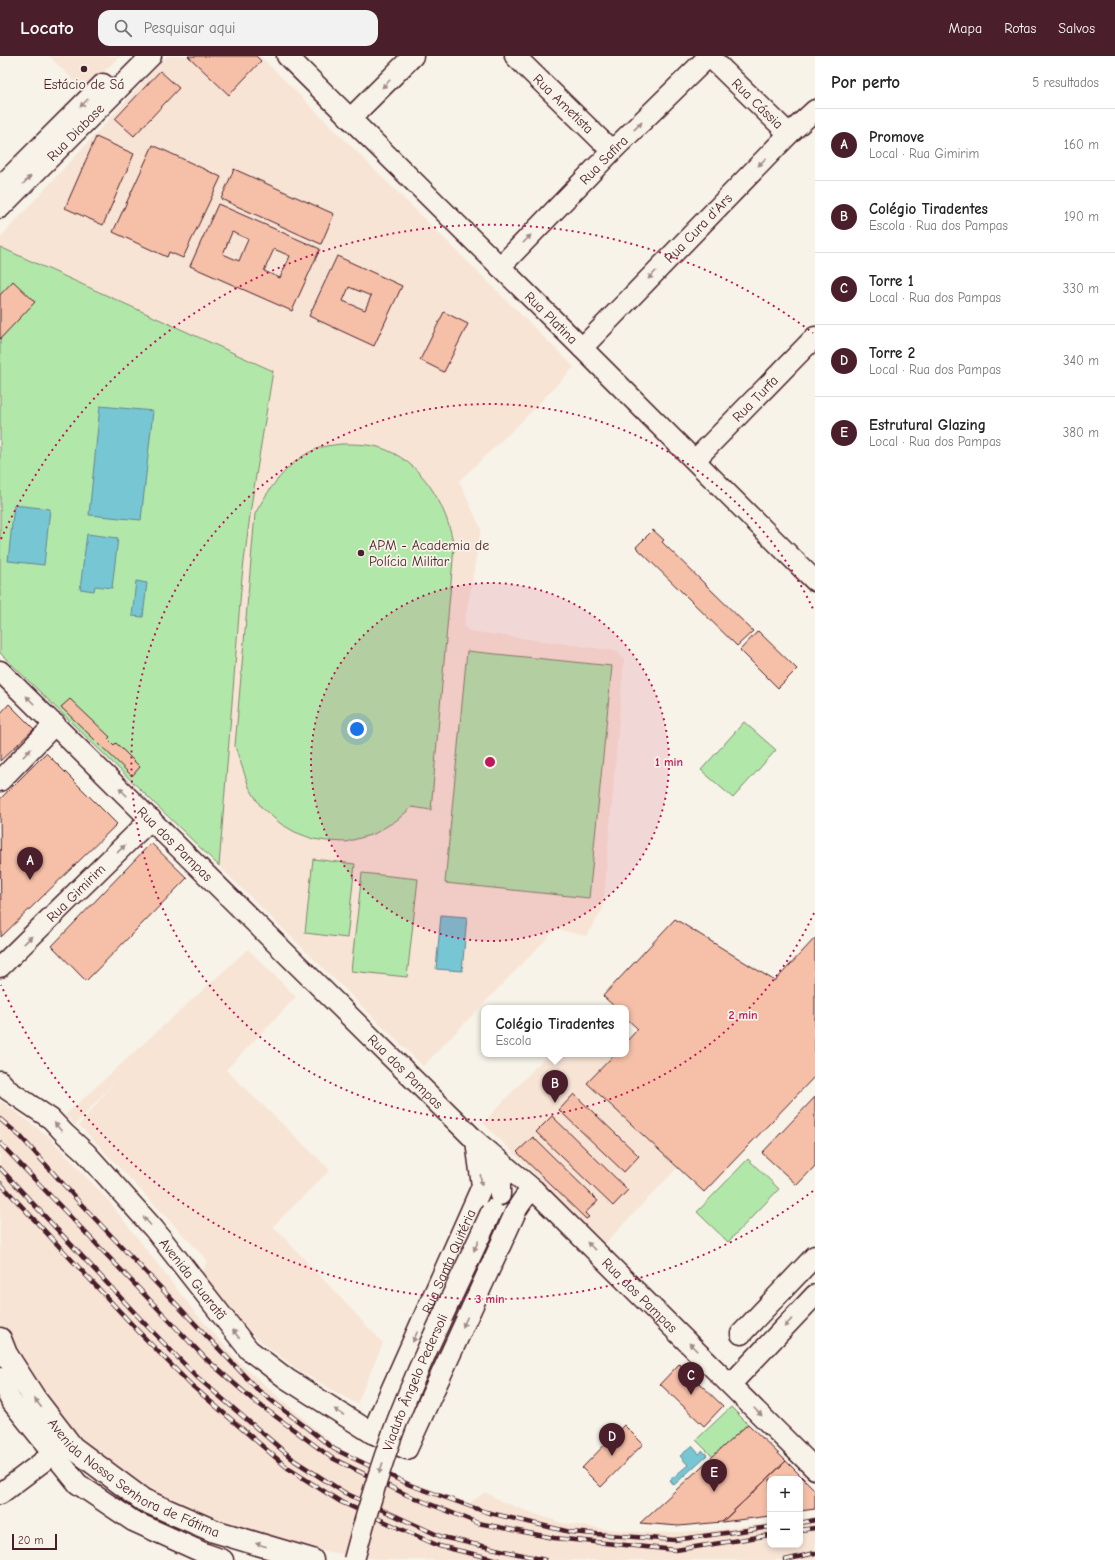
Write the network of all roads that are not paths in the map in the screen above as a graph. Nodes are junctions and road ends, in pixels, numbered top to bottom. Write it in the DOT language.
graph roads {
  1 [pos="132,56"];
  2 [pos="151,56"];
  3 [pos="287,56"];
  4 [pos="413,56"];
  5 [pos="516,56"];
  6 [pos="709,56"];
  7 [pos="815,110"];
  8 [pos="350,119"];
  9 [pos="789,134"];
  10 [pos="612,151"];
  11 [pos="0,187"];
  12 [pos="0,208"];
  13 [pos="500,267"];
  14 [pos="815,337"];
  15 [pos="582,348"];
  16 [pos="695,460"];
  17 [pos="815,581"];
  18 [pos="0,671"];
  19 [pos="55,724"];
  20 [pos="0,781"];
  21 [pos="151,819"];
  22 [pos="0,967"];
  23 [pos="0,1081"];
  24 [pos="476,1141"];
  25 [pos="534,1190"];
  26 [pos="496,1202"];
  27 [pos="815,1256"];
  28 [pos="815,1295"];
  29 [pos="741,1334"];
  30 [pos="0,1339"];
  31 [pos="0,1378"];
  32 [pos="731,1384"];
  33 [pos="372,1433"];
  34 [pos="54,1454"];
  35 [pos="815,1470"];
  36 [pos="0,1494"];
  37 [pos="223,1560"];
  38 [pos="312,1560"];
  39 [pos="354,1560"];
  1 -- 11 [label="street, Rua Diabase, one-way"];
  12 -- 2 [label="street, Rua Diabase, one-way"];
  3 -- 8 [label="street, Rua Platina"];
  4 -- 8 [label="street, one-way"];
  5 -- 10 [label="street, Rua Ametista"];
  6 -- 9 [label="street, Rua Cássia"];
  10 -- 6 [label="street, Rua Safira, one-way"];
  7 -- 9 [label="street, Rua Cura d'Ars"];
  8 -- 13 [label="street, Rua Platina"];
  9 -- 15 [label="street, Rua Cura d'Ars, one-way"];
  13 -- 10 [label="street, Rua Safira, one-way"];
  13 -- 15 [label="street, Rua Platina"];
  14 -- 16 [label="street, Rua Turfa"];
  15 -- 16 [label="street, Rua Platina"];
  16 -- 17 [label="street, Rua Platina"];
  19 -- 18 [label="street, Rua dos Pampas, one-way"];
  20 -- 19 [label="street, one-way"];
  21 -- 19 [label="street, Rua dos Pampas, one-way"];
  22 -- 21 [label="street, Rua Gimirim, one-way"];
  21 -- 24 [label="street, Rua dos Pampas"];
  33 -- 23 [label="street, Avenida Guaratã, one-way"];
  24 -- 25 [label="street, Rua dos Pampas"];
  24 -- 26 [label="street"];
  24 -- 33 [label="street, Rua Santa Quitéria, one-way"];
  25 -- 26 [label="street"];
  32 -- 25 [label="street, Rua dos Pampas, one-way"];
  25 -- 33 [label="street, Avenida Guaratã, one-way"];
  26 -- 39 [label="street, Viaduto Ângelo Pedersoli, one-way, bridge"];
  27 -- 29 [label="street"];
  28 -- 32 [label="street, one-way"];
  38 -- 30 [label="main road, Avenida Nossa Senhora de Fátima, one-way"];
  31 -- 34 [label="street, Avenida Nossa Senhora de Fátima"];
  32 -- 35 [label="street, Rua dos Pampas, one-way"];
  34 -- 36 [label="street"];
  34 -- 37 [label="street, Avenida Nossa Senhora de Fátima"];
}
